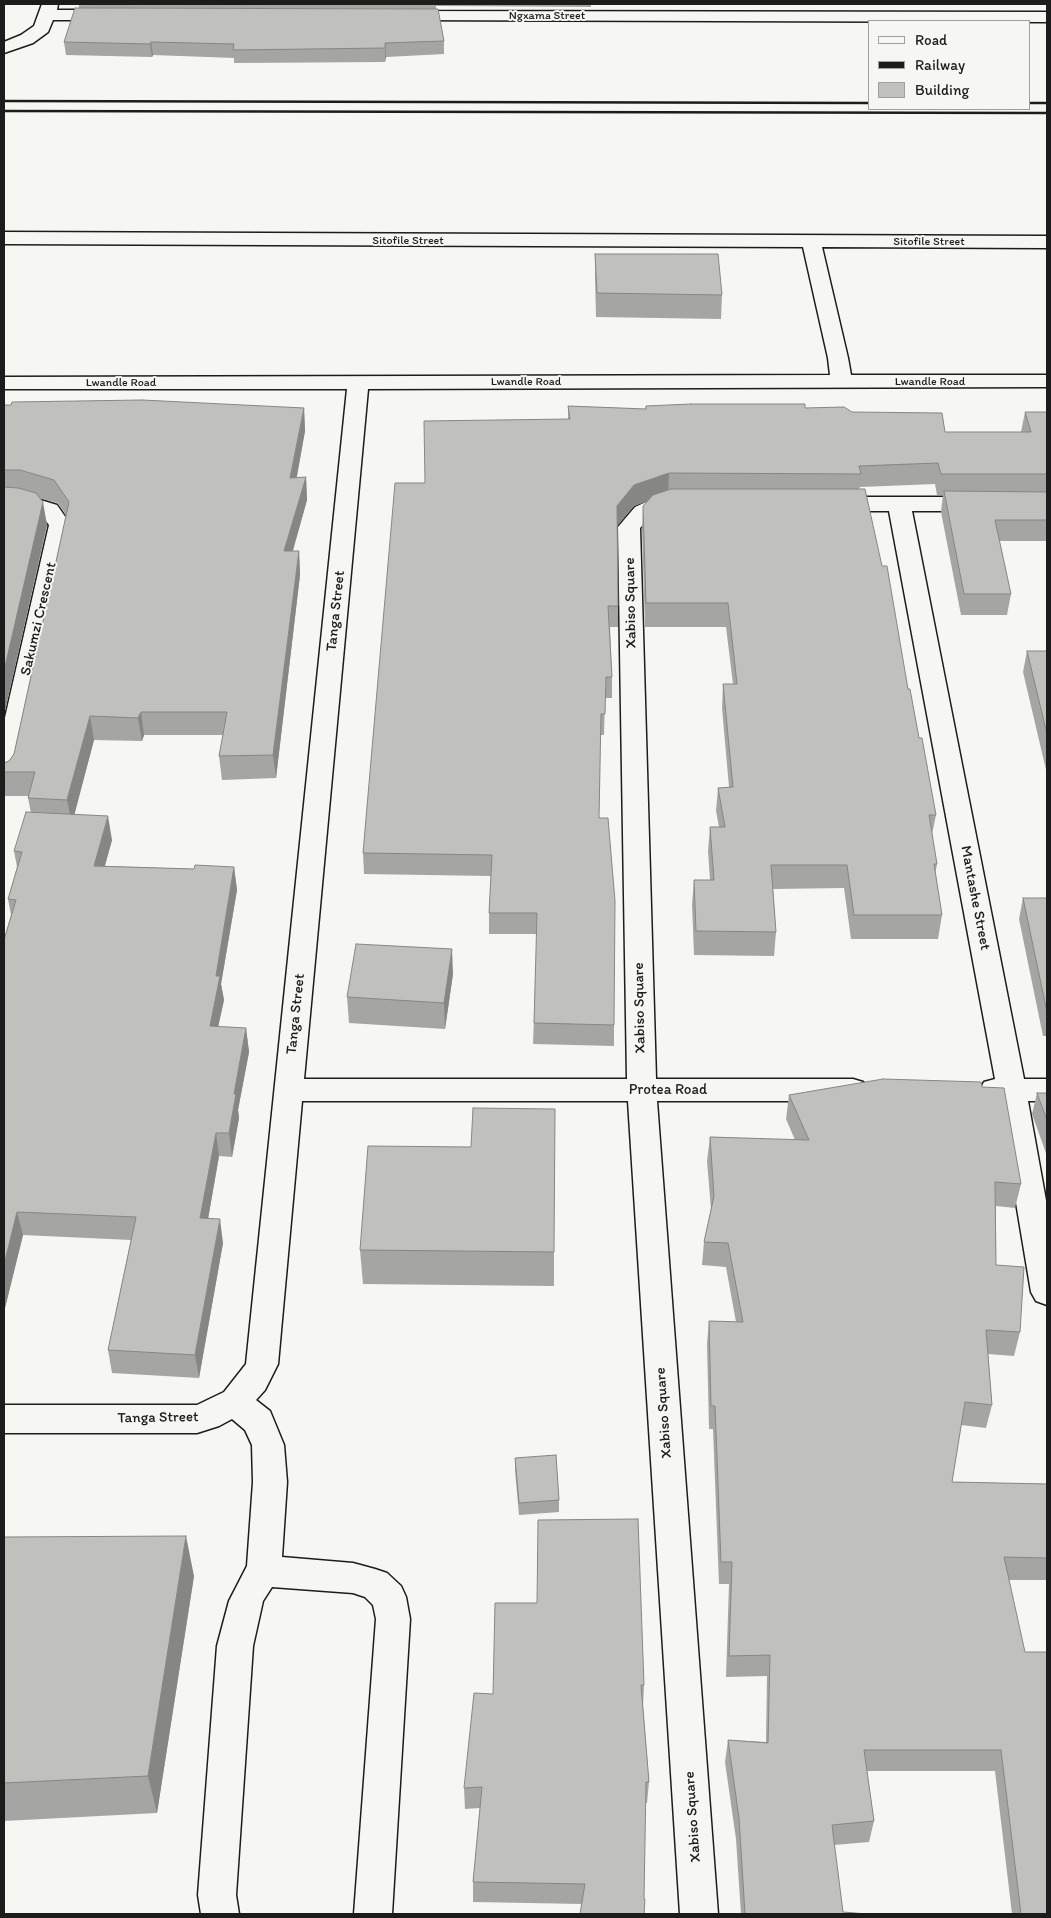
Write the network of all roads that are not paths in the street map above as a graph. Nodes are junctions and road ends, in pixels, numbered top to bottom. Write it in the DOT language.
graph roads {
  1 [pos="49,10"];
  2 [pos="126,16"];
  3 [pos="384,16"];
  4 [pos="1047,17"];
  5 [pos="4,48"];
  6 [pos="4,238"];
  7 [pos="811,242"];
  8 [pos="1047,242"];
  9 [pos="1047,381"];
  10 [pos="358,382"];
  11 [pos="841,382"];
  12 [pos="4,383"];
  13 [pos="4,502"];
  14 [pos="706,503"];
  15 [pos="803,504"];
  16 [pos="899,504"];
  17 [pos="1047,504"];
  18 [pos="4,777"];
  19 [pos="289,1090"];
  20 [pos="642,1090"];
  21 [pos="882,1090"];
  22 [pos="972,1090"];
  23 [pos="1012,1090"];
  24 [pos="1047,1090"];
  25 [pos="1047,1292"];
  26 [pos="235,1402"];
  27 [pos="4,1419"];
  28 [pos="264,1571"];
  29 [pos="220,1914"];
  30 [pos="373,1914"];
  31 [pos="699,1914"];
  1 -- 2 [label="street"];
  1 -- 5 [label="street"];
  3 -- 4 [label="street, Ngxama Street"];
  6 -- 7 [label="street, Sitofile Street"];
  7 -- 8 [label="street, Sitofile Street"];
  7 -- 11 [label="street"];
  9 -- 11 [label="street, Lwandle Road"];
  10 -- 11 [label="street, Lwandle Road"];
  10 -- 12 [label="street, Lwandle Road"];
  10 -- 19 [label="street, Tanga Street"];
  13 -- 18 [label="street, Sakumzi Crescent"];
  14 -- 20 [label="street, Xabiso Square"];
  15 -- 16 [label="street"];
  16 -- 17 [label="street"];
  16 -- 23 [label="street, Mantashe Street"];
  19 -- 20 [label="street, Protea Road"];
  19 -- 26 [label="street, Tanga Street"];
  20 -- 21 [label="street, Protea Road"];
  20 -- 31 [label="street, Xabiso Square"];
  22 -- 23 [label="street"];
  23 -- 24 [label="street"];
  23 -- 25 [label="street, Mantashe Street"];
  26 -- 27 [label="street, Tanga Street"];
  26 -- 28 [label="street"];
  28 -- 29 [label="street"];
  28 -- 30 [label="street"];
}
